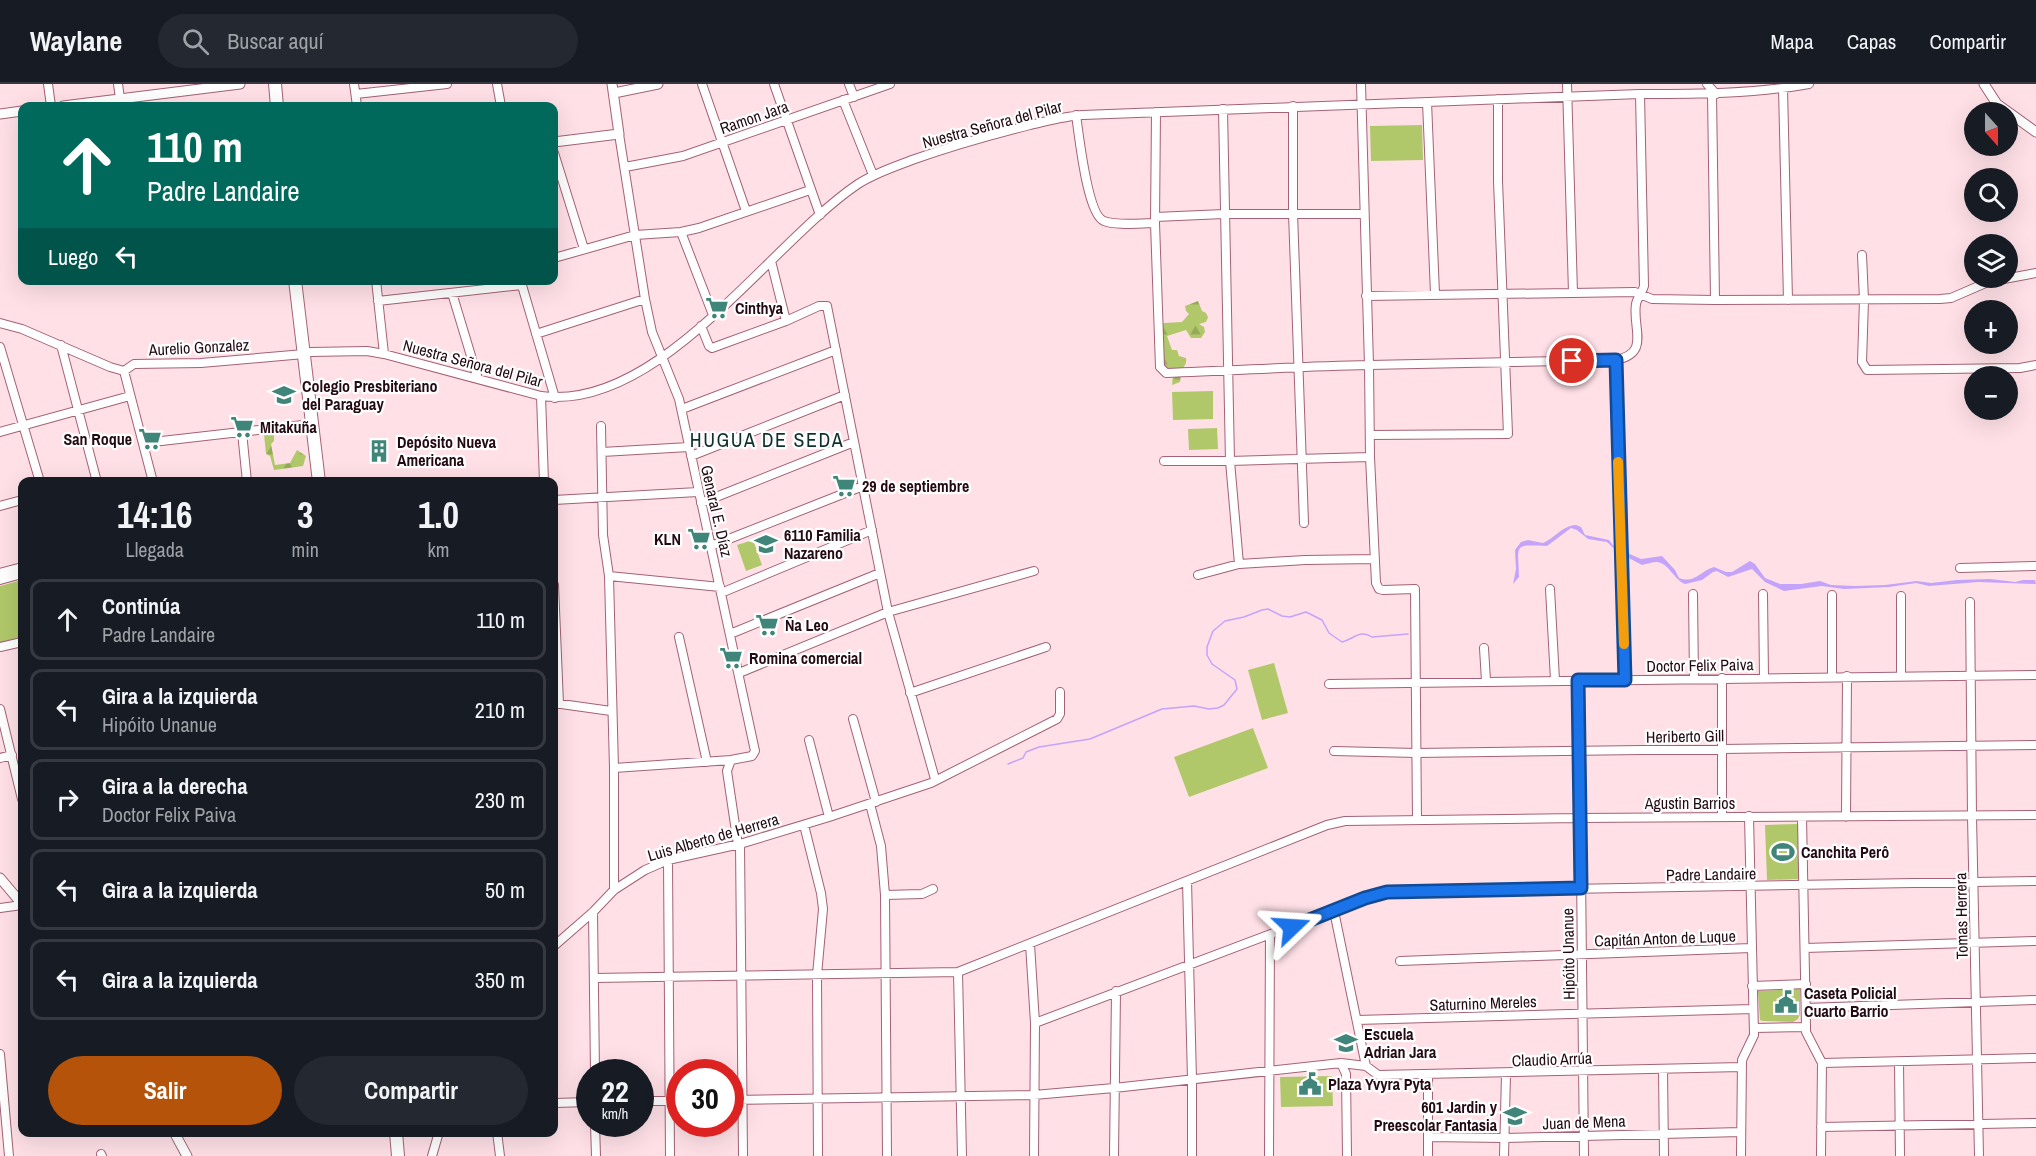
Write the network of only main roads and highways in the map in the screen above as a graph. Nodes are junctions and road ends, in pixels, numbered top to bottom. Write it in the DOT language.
graph roads {
  1 [pos="274,84"];
  2 [pos="276,102"];
  3 [pos="296,285"];
  4 [pos="318,477"];
  5 [pos="397,1137"];
  6 [pos="399,1156"];
  1 -- 2 [label="main road"];
  3 -- 4 [label="main road"];
  5 -- 6 [label="main road"];
}
